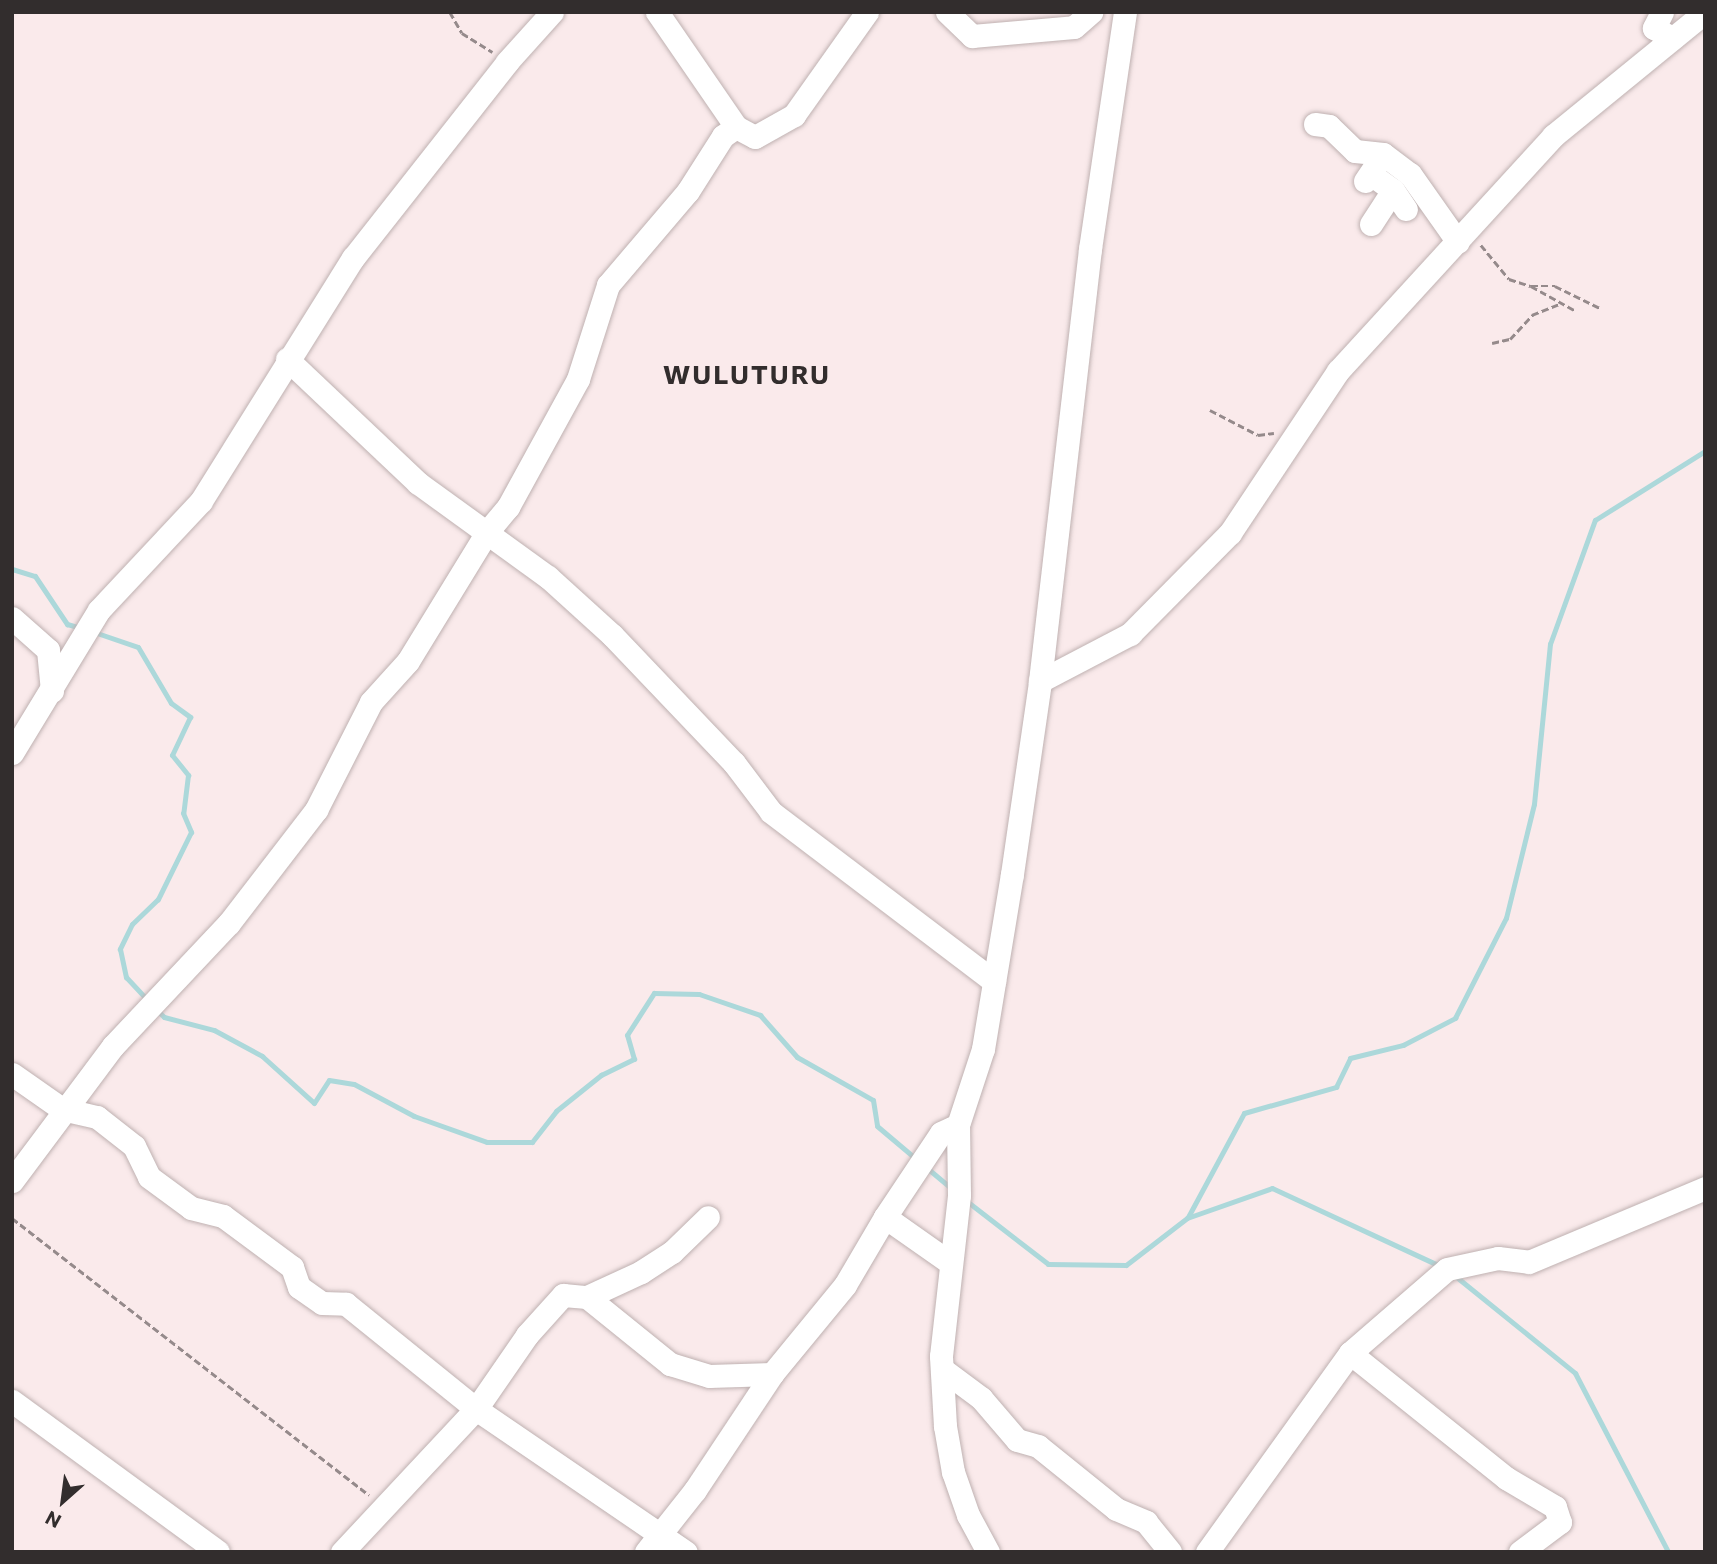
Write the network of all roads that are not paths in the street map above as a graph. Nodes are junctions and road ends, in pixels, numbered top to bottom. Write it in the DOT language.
graph roads {
  1 [pos="552,12"];
  2 [pos="657,12"];
  3 [pos="867,12"];
  4 [pos="947,12"];
  5 [pos="1091,12"];
  6 [pos="1125,12"];
  7 [pos="1662,12"];
  8 [pos="1705,12"];
  9 [pos="1672,38"];
  10 [pos="1315,124"];
  11 [pos="736,127"];
  12 [pos="1383,154"];
  13 [pos="1371,224"];
  14 [pos="1463,236"];
  15 [pos="287,359"];
  16 [pos="487,532"];
  17 [pos="12,618"];
  18 [pos="1040,681"];
  19 [pos="52,691"];
  20 [pos="12,753"];
  21 [pos="995,981"];
  22 [pos="12,1074"];
  23 [pos="62,1109"];
  24 [pos="958,1125"];
  25 [pos="12,1181"];
  26 [pos="1705,1188"];
  27 [pos="708,1217"];
  28 [pos="886,1217"];
  29 [pos="949,1262"];
  30 [pos="587,1297"];
  31 [pos="1350,1353"];
  32 [pos="942,1368"];
  33 [pos="772,1374"];
  34 [pos="12,1401"];
  35 [pos="476,1409"];
  36 [pos="653,1543"];
  37 [pos="218,1552"];
  38 [pos="342,1552"];
  39 [pos="686,1552"];
  40 [pos="988,1552"];
  41 [pos="1170,1552"];
  42 [pos="1207,1552"];
  43 [pos="1520,1552"];
  1 -- 15 [label="street"];
  2 -- 11 [label="street"];
  3 -- 11 [label="street"];
  4 -- 5 [label="street"];
  6 -- 18 [label="street"];
  7 -- 9 [label="street"];
  8 -- 9 [label="street"];
  9 -- 14 [label="street"];
  10 -- 12 [label="street"];
  11 -- 16 [label="street"];
  12 -- 13 [label="street"];
  12 -- 14 [label="street"];
  14 -- 18 [label="street"];
  15 -- 16 [label="street"];
  15 -- 19 [label="street"];
  16 -- 21 [label="street"];
  16 -- 23 [label="street"];
  17 -- 19 [label="street"];
  18 -- 21 [label="street"];
  19 -- 20 [label="street"];
  21 -- 24 [label="street"];
  22 -- 23 [label="street"];
  23 -- 25 [label="street"];
  23 -- 35 [label="street"];
  24 -- 28 [label="street"];
  24 -- 29 [label="street"];
  26 -- 31 [label="street"];
  27 -- 30 [label="street"];
  28 -- 29 [label="street"];
  28 -- 33 [label="street"];
  29 -- 32 [label="street"];
  30 -- 33 [label="street"];
  30 -- 35 [label="street"];
  31 -- 42 [label="street"];
  31 -- 43 [label="street"];
  32 -- 40 [label="street"];
  32 -- 41 [label="street"];
  33 -- 36 [label="street"];
  34 -- 37 [label="street"];
  35 -- 36 [label="street"];
  35 -- 38 [label="street"];
  36 -- 39 [label="street"];
}
